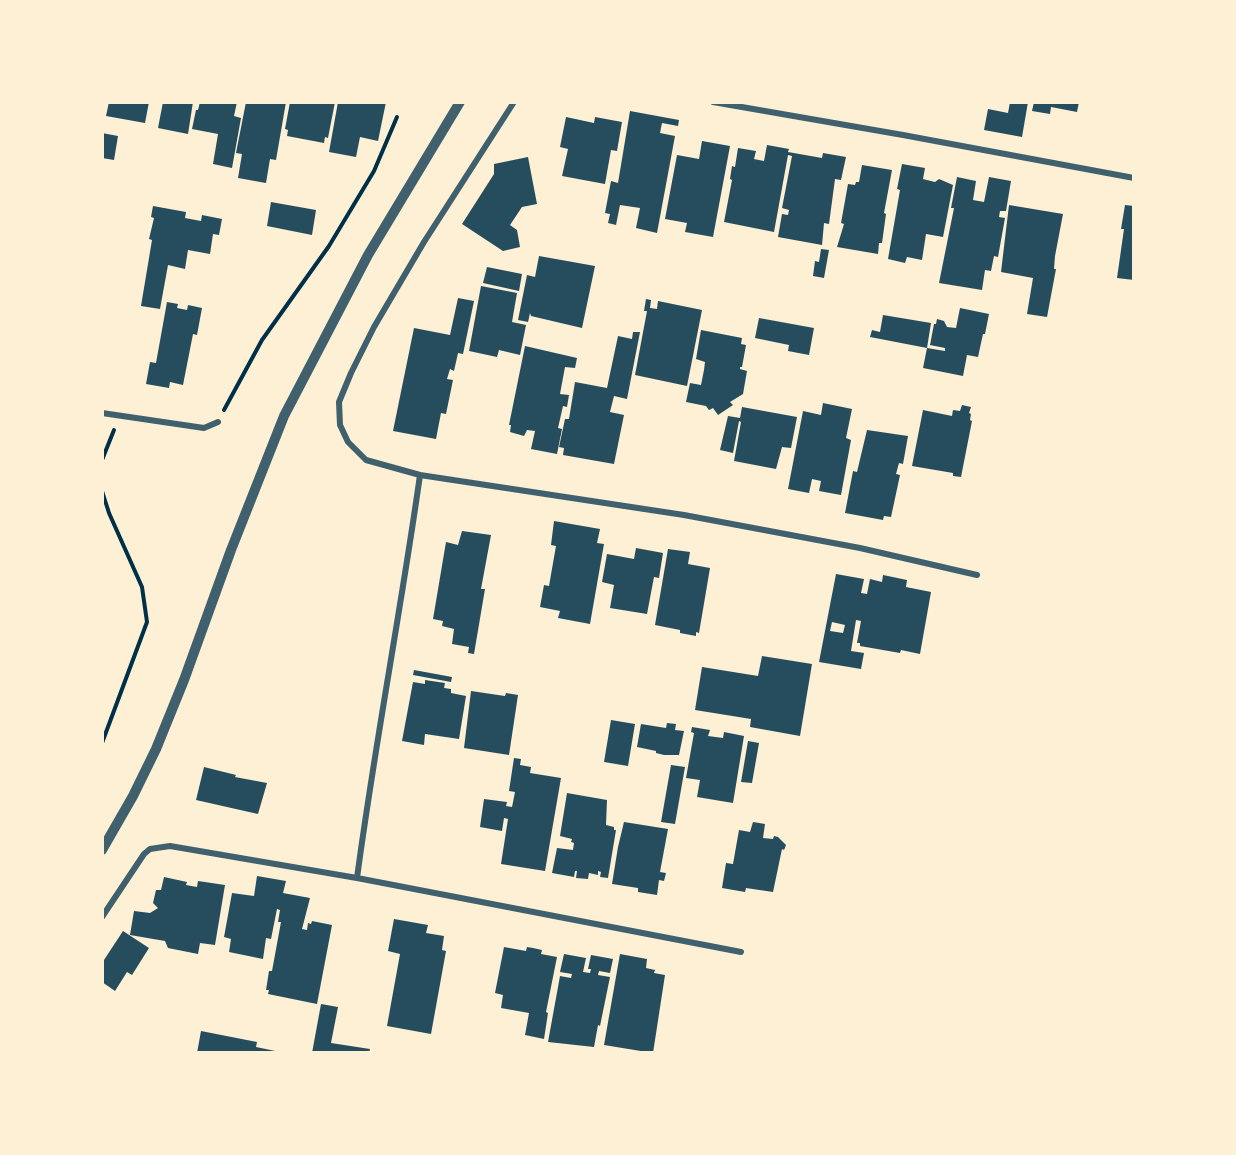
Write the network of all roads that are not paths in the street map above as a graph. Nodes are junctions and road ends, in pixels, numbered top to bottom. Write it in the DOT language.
graph roads {
  1 [pos="460,102"];
  2 [pos="514,102"];
  3 [pos="713,102"];
  4 [pos="1134,178"];
  5 [pos="102,413"];
  6 [pos="218,422"];
  7 [pos="420,475"];
  8 [pos="977,575"];
  9 [pos="102,850"];
  10 [pos="357,878"];
  11 [pos="102,917"];
  12 [pos="741,952"];
  1 -- 9 [label="street"];
  2 -- 7 [label="street"];
  3 -- 4 [label="street"];
  5 -- 6 [label="street"];
  7 -- 8 [label="street"];
  7 -- 10 [label="street"];
  10 -- 11 [label="street"];
  10 -- 12 [label="street"];
}
